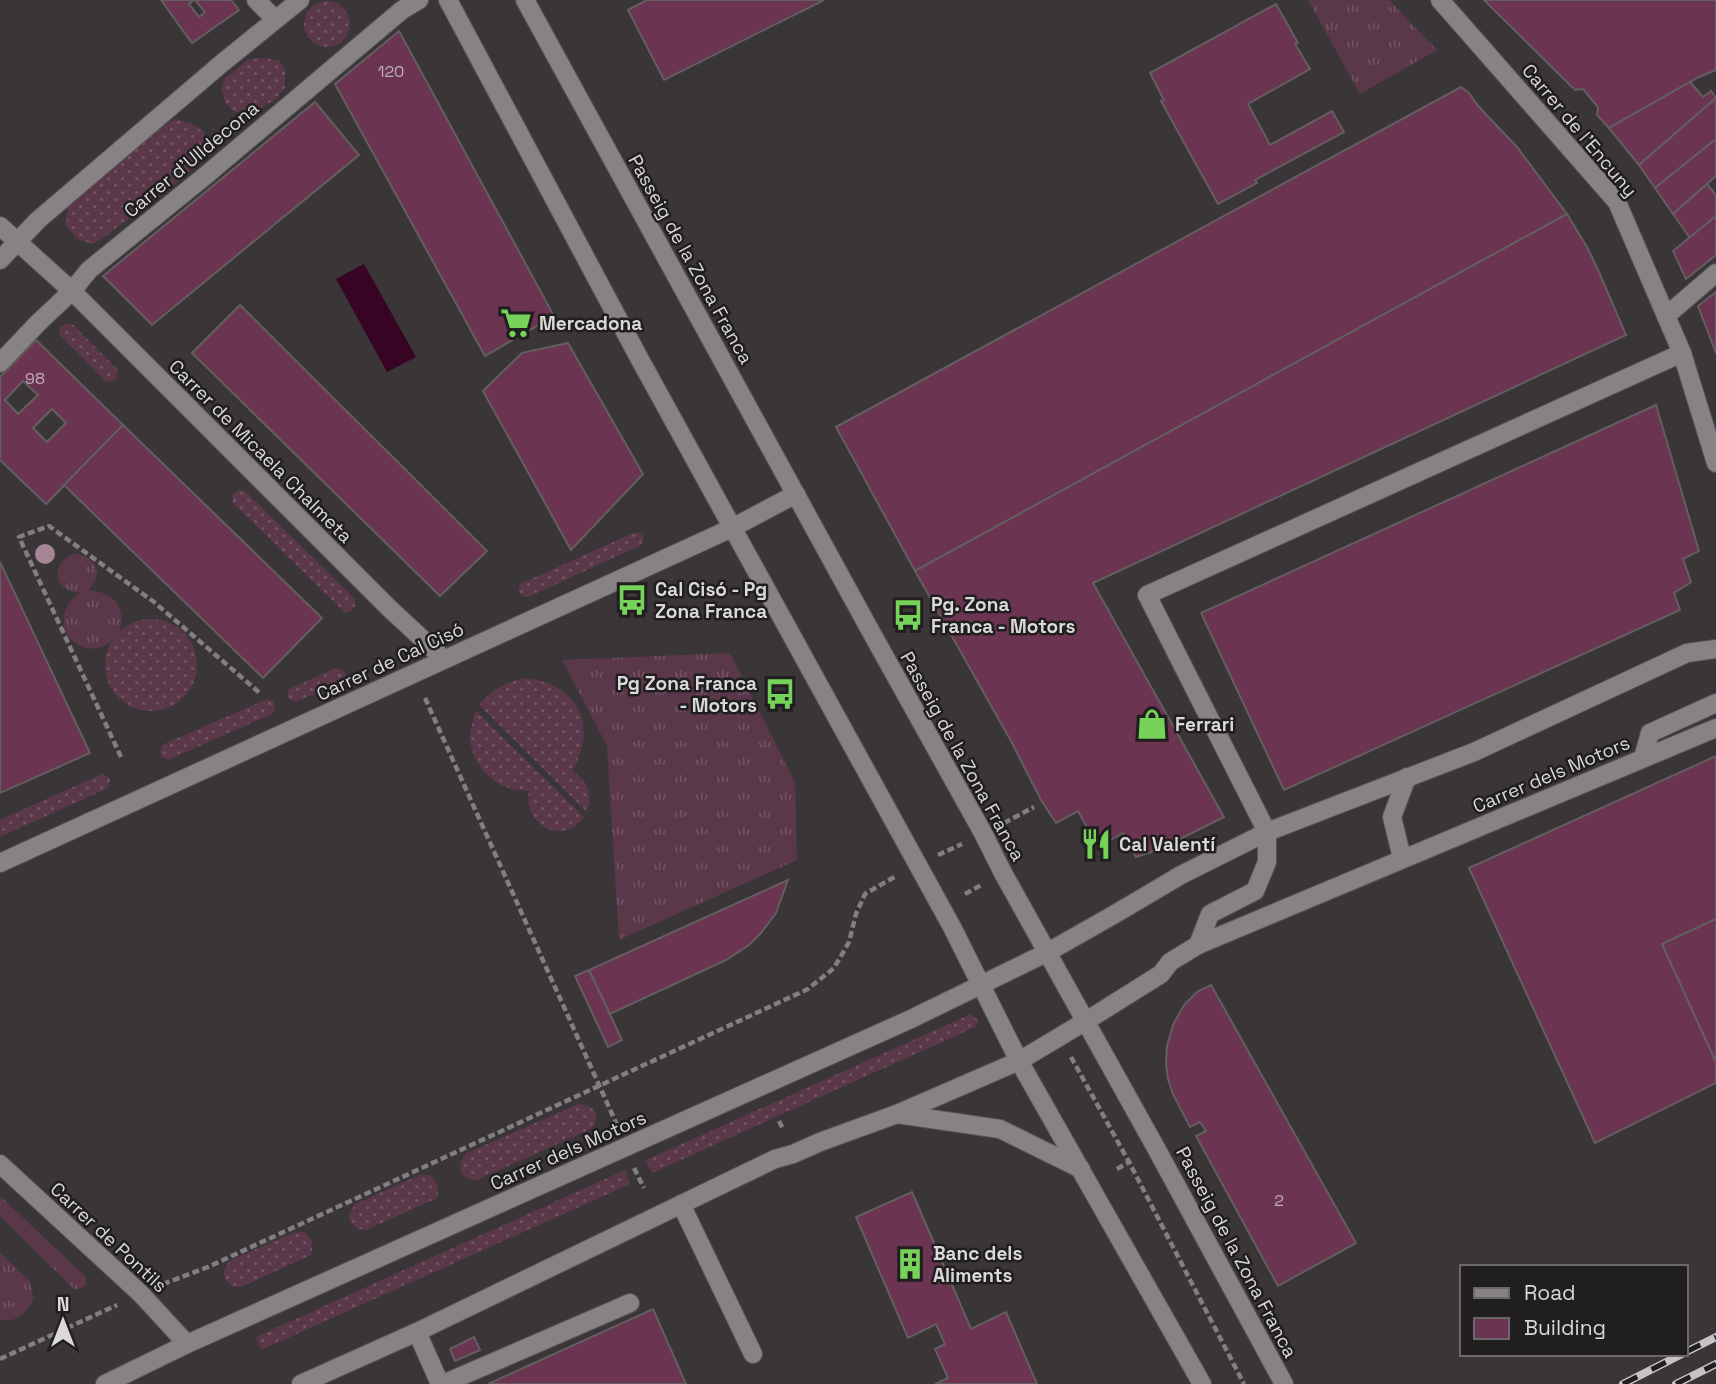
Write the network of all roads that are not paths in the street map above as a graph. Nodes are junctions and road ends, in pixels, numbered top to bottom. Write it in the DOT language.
graph roads {
  1 [pos="256,0"];
  2 [pos="300,0"];
  3 [pos="419,0"];
  4 [pos="448,0"];
  5 [pos="525,0"];
  6 [pos="1440,0"];
  7 [pos="275,19"];
  8 [pos="0,226"];
  9 [pos="18,243"];
  10 [pos="0,260"];
  11 [pos="1716,273"];
  12 [pos="72,291"];
  13 [pos="1666,316"];
  14 [pos="1682,354"];
  15 [pos="0,363"];
  16 [pos="1716,463"];
  17 [pos="796,494"];
  18 [pos="732,528"];
  19 [pos="1716,649"];
  20 [pos="444,659"];
  21 [pos="1716,704"];
  22 [pos="1716,728"];
  23 [pos="1643,758"];
  24 [pos="1408,777"];
  25 [pos="1267,832"];
  26 [pos="1402,858"];
  27 [pos="0,863"];
  28 [pos="1198,945"];
  29 [pos="1048,952"];
  30 [pos="982,985"];
  31 [pos="1086,1021"];
  32 [pos="1019,1061"];
  33 [pos="897,1114"];
  34 [pos="0,1164"];
  35 [pos="1081,1169"];
  36 [pos="681,1204"];
  37 [pos="630,1303"];
  38 [pos="417,1332"];
  39 [pos="187,1344"];
  40 [pos="753,1354"];
  41 [pos="105,1384"];
  42 [pos="301,1384"];
  43 [pos="442,1384"];
  44 [pos="1202,1384"];
  45 [pos="1284,1384"];
  1 -- 7 [label="street"];
  2 -- 7 [label="street"];
  3 -- 12 [label="street, Carrer d'Ulldecona"];
  4 -- 18 [label="street"];
  5 -- 17 [label="street, Passeig de la Zona Franca"];
  6 -- 13 [label="street, Carrer de l'Encuny"];
  7 -- 9 [label="street"];
  8 -- 9 [label="street, Carrer de Micaela Chalmeta"];
  9 -- 10 [label="street"];
  9 -- 12 [label="street, Carrer de Micaela Chalmeta"];
  11 -- 13 [label="street"];
  12 -- 15 [label="street, Carrer d'Ulldecona"];
  12 -- 20 [label="street, Carrer de Micaela Chalmeta"];
  13 -- 14 [label="street, Carrer de l'Encuny"];
  14 -- 16 [label="street, Carrer de l'Encuny"];
  14 -- 25 [label="street"];
  17 -- 18 [label="street, Carrer de Cal Cisó"];
  17 -- 29 [label="street, Passeig de la Zona Franca"];
  18 -- 20 [label="street, Carrer de Cal Cisó"];
  18 -- 30 [label="street"];
  19 -- 24 [label="street"];
  20 -- 27 [label="street, Carrer de Cal Cisó"];
  21 -- 23 [label="street"];
  22 -- 23 [label="street, Carrer dels Motors"];
  23 -- 26 [label="street, Carrer dels Motors"];
  24 -- 25 [label="street"];
  24 -- 26 [label="street"];
  25 -- 28 [label="street"];
  25 -- 29 [label="street, Carrer dels Motors"];
  26 -- 28 [label="street, Carrer dels Motors"];
  28 -- 31 [label="street, Carrer dels Motors"];
  29 -- 30 [label="street, Carrer dels Motors"];
  29 -- 31 [label="street, Passeig de la Zona Franca"];
  30 -- 32 [label="street"];
  30 -- 39 [label="street, Carrer dels Motors"];
  31 -- 32 [label="street, Carrer dels Motors"];
  31 -- 45 [label="street, Passeig de la Zona Franca"];
  32 -- 33 [label="street"];
  32 -- 35 [label="street"];
  33 -- 35 [label="street"];
  33 -- 36 [label="street"];
  34 -- 39 [label="street, Carrer de Pontils"];
  35 -- 44 [label="street"];
  36 -- 38 [label="street"];
  36 -- 40 [label="street"];
  37 -- 43 [label="street"];
  38 -- 42 [label="street"];
  38 -- 43 [label="street"];
  39 -- 41 [label="street, Carrer dels Motors"];
}
